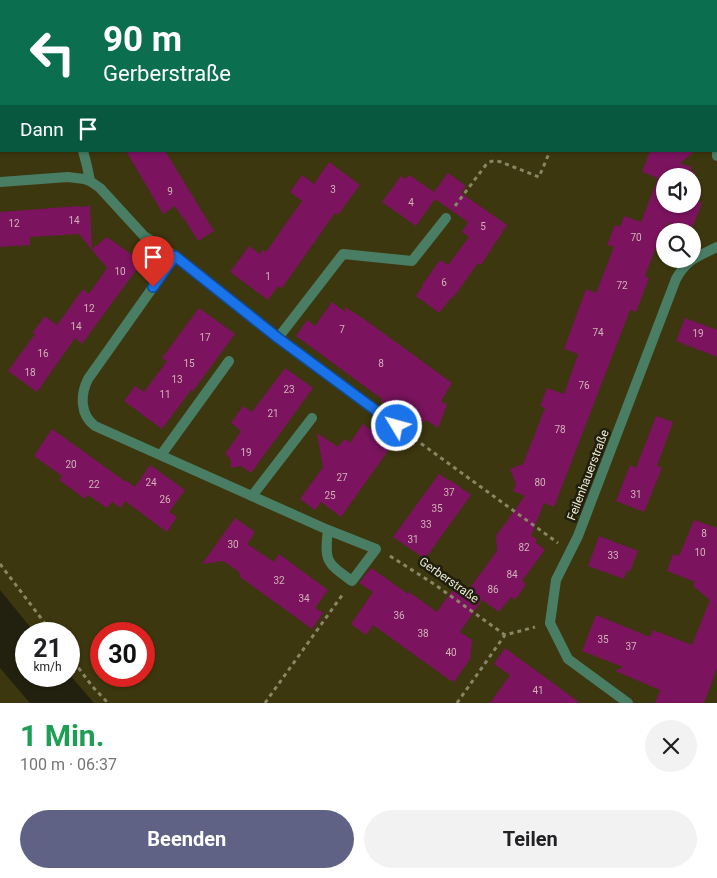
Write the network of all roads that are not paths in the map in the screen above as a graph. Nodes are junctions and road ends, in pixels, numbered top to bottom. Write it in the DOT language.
graph roads {
  1 [pos="83,152"];
  2 [pos="90,181"];
  3 [pos="0,182"];
  4 [pos="446,218"];
  5 [pos="717,247"];
  6 [pos="175,256"];
  7 [pos="278,338"];
  8 [pos="229,361"];
  9 [pos="312,418"];
  10 [pos="397,426"];
  11 [pos="161,455"];
  12 [pos="252,496"];
  13 [pos="328,530"];
  14 [pos="628,703"];
  1 -- 2 [label="street"];
  2 -- 3 [label="street"];
  2 -- 6 [label="street"];
  4 -- 7 [label="street"];
  5 -- 14 [label="street, Feilenhauerstraße"];
  6 -- 7 [label="street"];
  6 -- 11 [label="street"];
  7 -- 10 [label="street"];
  8 -- 11 [label="street"];
  9 -- 12 [label="street"];
  11 -- 12 [label="street"];
  12 -- 13 [label="street"];
  13 -- 13 [label="street"];
}
